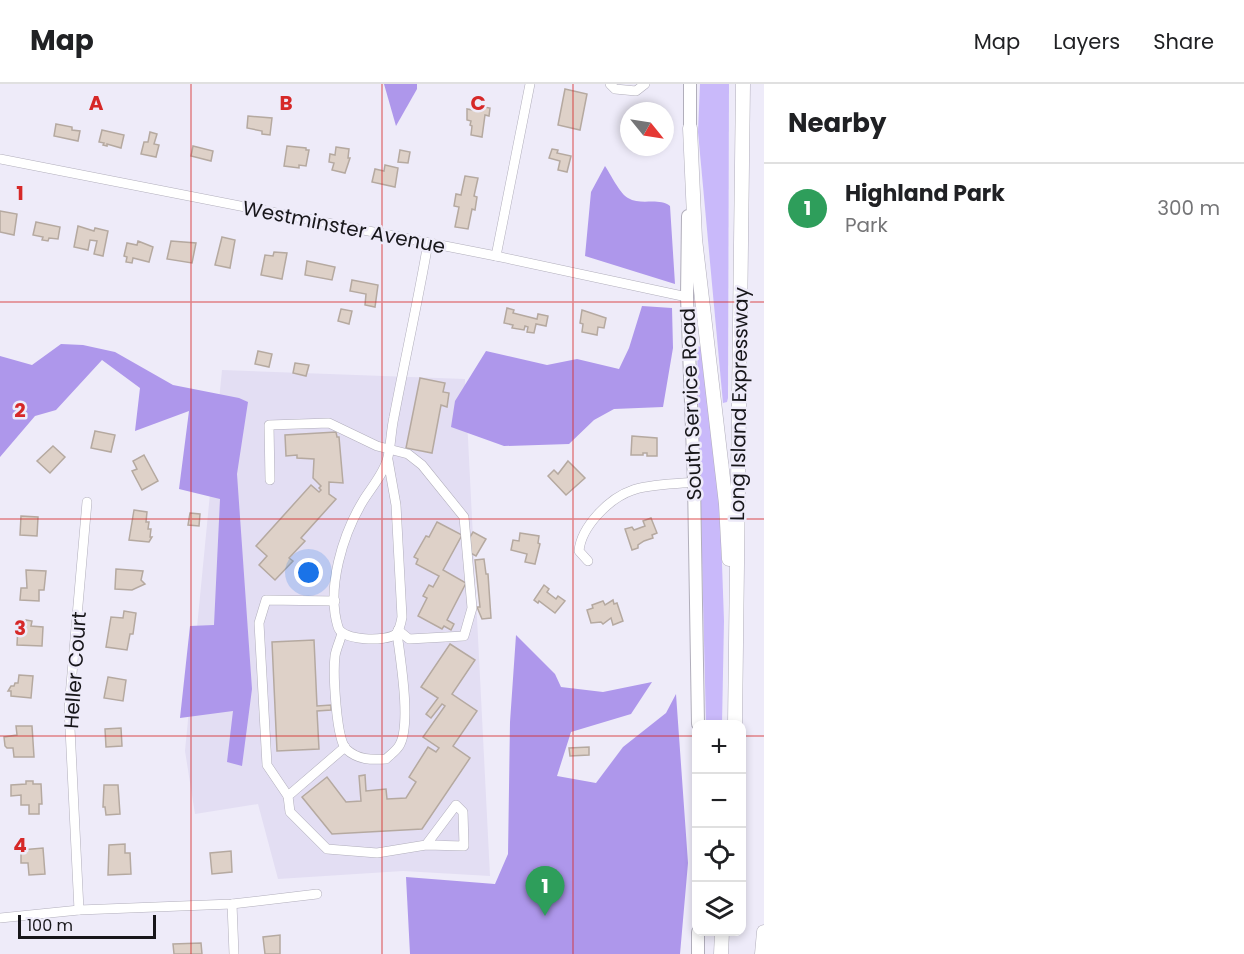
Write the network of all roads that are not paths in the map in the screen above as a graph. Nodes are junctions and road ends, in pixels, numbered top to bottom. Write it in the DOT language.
graph roads {
  1 [pos="530,84"];
  2 [pos="610,84"];
  3 [pos="645,84"];
  4 [pos="690,84"];
  5 [pos="742,84"];
  6 [pos="690,128"];
  7 [pos="0,159"];
  8 [pos="428,243"];
  9 [pos="496,256"];
  10 [pos="687,297"];
  11 [pos="389,448"];
  12 [pos="388,460"];
  13 [pos="270,480"];
  14 [pos="694,482"];
  15 [pos="87,502"];
  16 [pos="588,561"];
  17 [pos="336,601"];
  18 [pos="398,632"];
  19 [pos="342,633"];
  20 [pos="698,720"];
  21 [pos="735,720"];
  22 [pos="345,747"];
  23 [pos="288,796"];
  24 [pos="426,845"];
  25 [pos="317,894"];
  26 [pos="232,904"];
  27 [pos="79,910"];
  28 [pos="0,918"];
  29 [pos="764,932"];
  30 [pos="698,936"];
  31 [pos="722,936"];
  32 [pos="234,954"];
  33 [pos="698,954"];
  34 [pos="721,954"];
  35 [pos="762,954"];
  1 -- 9 [label="street"];
  2 -- 3 [label="street"];
  4 -- 6 [label="main road, South Service Road"];
  5 -- 21 [label="highway, Long Island Expressway"];
  6 -- 10 [label="main road, South Service Road"];
  6 -- 21 [label="highway"];
  7 -- 8 [label="street, Westminster Avenue"];
  8 -- 9 [label="street, Westminster Avenue"];
  8 -- 11 [label="street"];
  9 -- 10 [label="street, Westminster Avenue"];
  10 -- 14 [label="main road, South Service Road"];
  11 -- 12 [label="street"];
  11 -- 13 [label="street"];
  11 -- 18 [label="street"];
  12 -- 17 [label="street"];
  12 -- 18 [label="street"];
  14 -- 16 [label="street"];
  14 -- 20 [label="main road, South Service Road"];
  15 -- 27 [label="street, Heller Court"];
  17 -- 19 [label="street"];
  17 -- 23 [label="street"];
  18 -- 19 [label="street"];
  18 -- 22 [label="street"];
  19 -- 22 [label="street"];
  22 -- 23 [label="street"];
  23 -- 24 [label="street"];
  24 -- 24 [label="street"];
  25 -- 26 [label="street"];
  26 -- 27 [label="street"];
  26 -- 32 [label="street"];
  27 -- 28 [label="street"];
  29 -- 35 [label="highway"];
  30 -- 33 [label="main road"];
  31 -- 34 [label="highway"];
}
